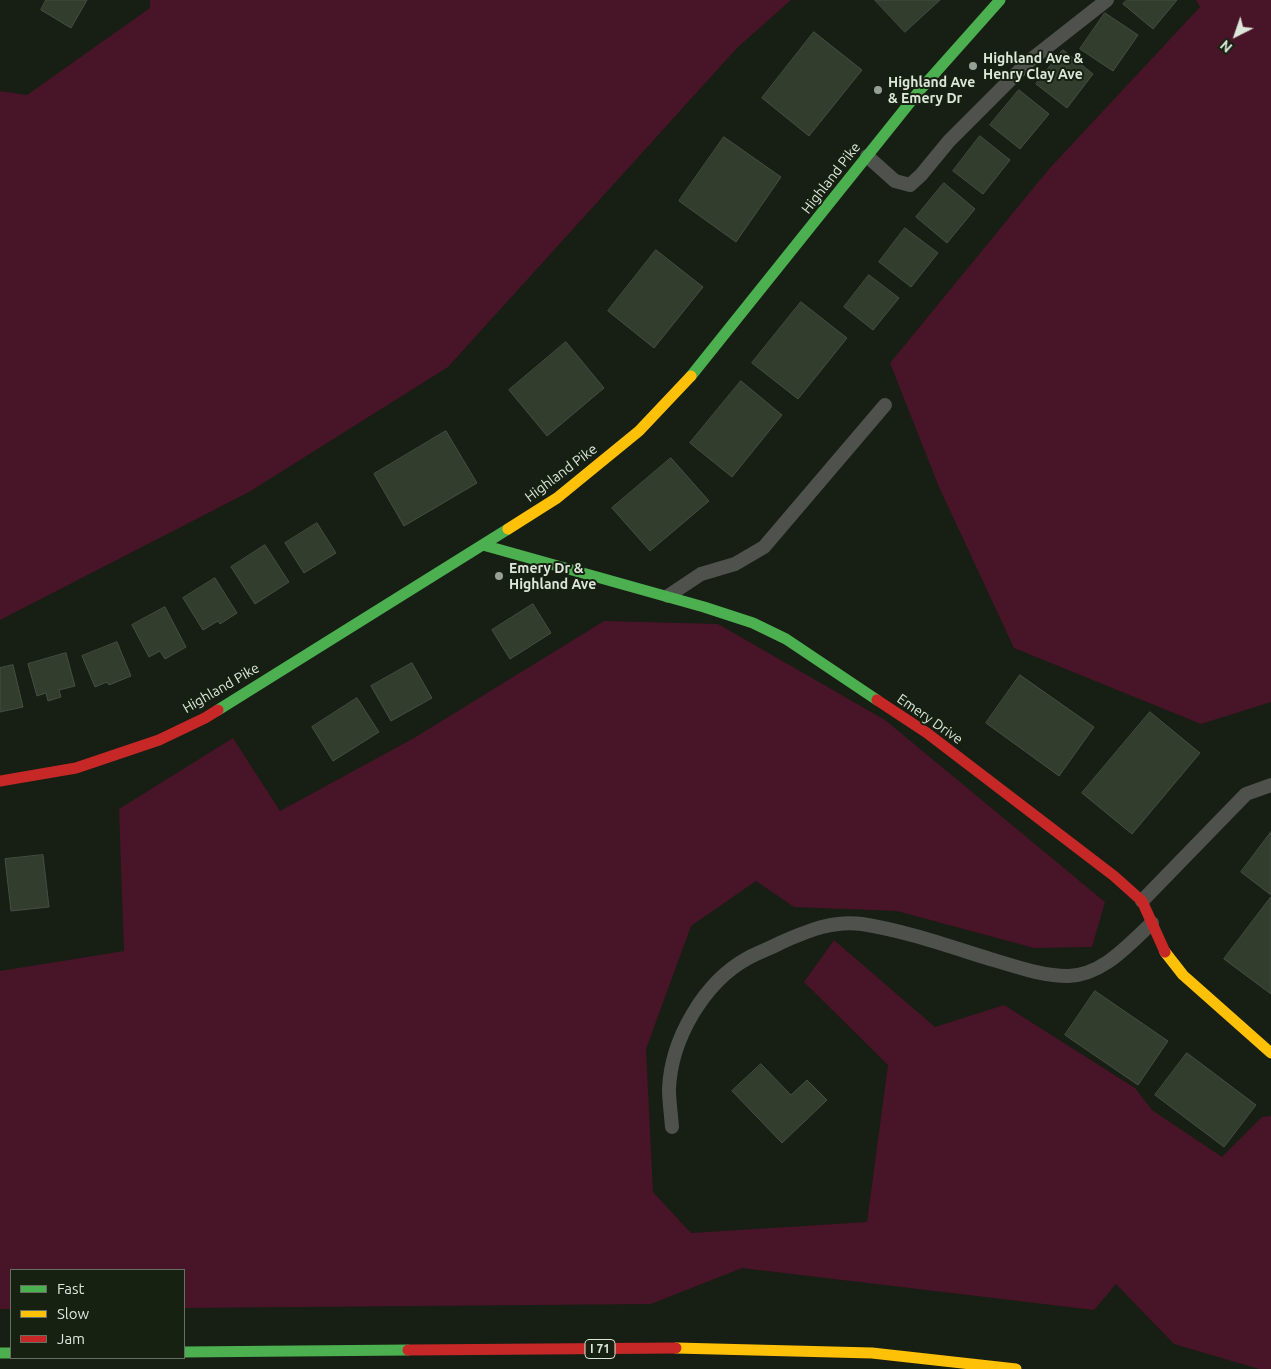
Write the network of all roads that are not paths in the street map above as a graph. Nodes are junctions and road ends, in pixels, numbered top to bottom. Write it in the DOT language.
graph roads {
  1 [pos="1000,0"];
  2 [pos="1106,0"];
  3 [pos="867,156"];
  4 [pos="885,405"];
  5 [pos="483,546"];
  6 [pos="667,596"];
  7 [pos="0,781"];
  8 [pos="1271,785"];
  9 [pos="1142,901"];
  10 [pos="1152,923"];
  11 [pos="1271,1053"];
  12 [pos="672,1127"];
  13 [pos="185,1352"];
  14 [pos="1016,1369"];
  1 -- 3 [label="main road, Highland Pike"];
  2 -- 3 [label="lane"];
  3 -- 5 [label="main road, Highland Pike"];
  4 -- 6 [label="lane"];
  5 -- 6 [label="main road, Emery Drive"];
  5 -- 7 [label="main road, Highland Pike"];
  6 -- 9 [label="main road, Emery Drive"];
  8 -- 9 [label="lane"];
  9 -- 10 [label="main road, Emery Drive"];
  10 -- 11 [label="main road, Emery Drive"];
  10 -- 12 [label="lane"];
  13 -- 14 [label="main road, I 71"];
}
